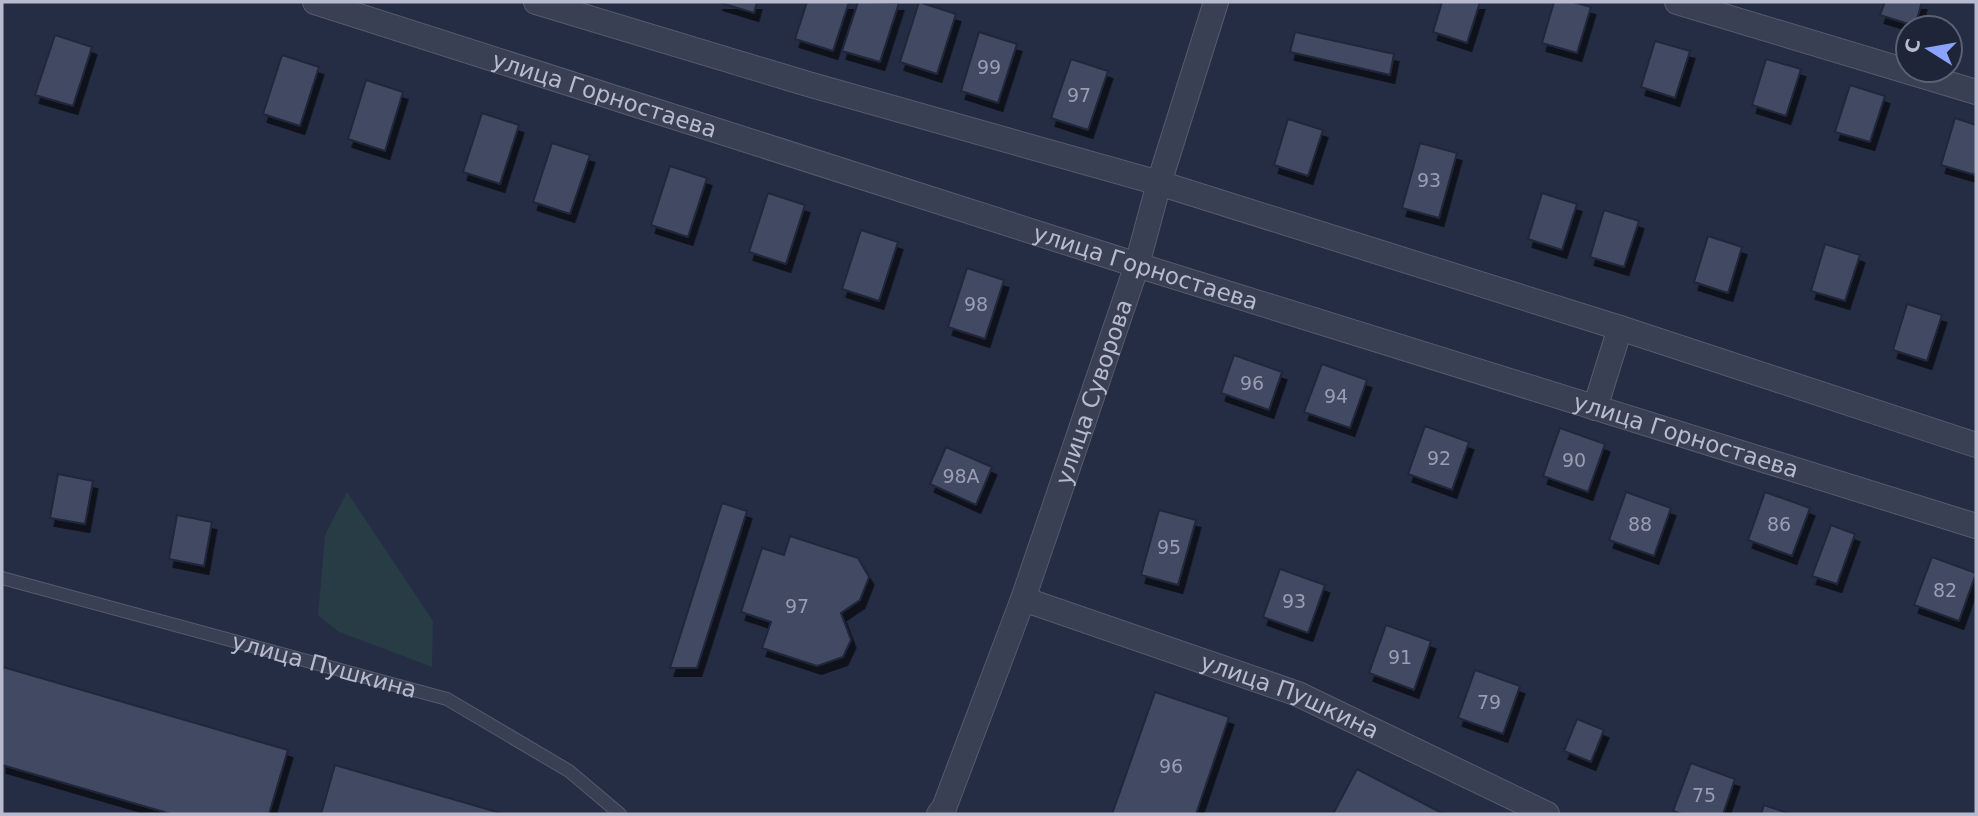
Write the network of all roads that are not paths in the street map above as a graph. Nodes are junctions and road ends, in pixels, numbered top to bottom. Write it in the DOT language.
graph roads {
  1 [pos="316,2"];
  2 [pos="536,2"];
  3 [pos="1216,2"];
  4 [pos="1677,2"];
  5 [pos="1976,92"];
  6 [pos="1159,183"];
  7 [pos="1137,265"];
  8 [pos="1620,328"];
  9 [pos="1595,408"];
  10 [pos="1976,445"];
  11 [pos="1976,526"];
  12 [pos="2,578"];
  13 [pos="1023,599"];
  14 [pos="944,813"];
  15 [pos="620,814"];
  16 [pos="1546,814"];
  1 -- 7 [label="street, улица Горностаева"];
  2 -- 6 [label="street"];
  3 -- 6 [label="street, улица Суворова"];
  4 -- 5 [label="street"];
  6 -- 7 [label="street, улица Суворова"];
  6 -- 8 [label="street"];
  7 -- 9 [label="street, улица Горностаева"];
  7 -- 13 [label="street, улица Суворова"];
  8 -- 9 [label="street"];
  8 -- 10 [label="street"];
  9 -- 11 [label="street, улица Горностаева"];
  12 -- 15 [label="lane, улица Пушкина"];
  13 -- 14 [label="street, улица Суворова"];
  13 -- 16 [label="street, улица Пушкина"];
}
